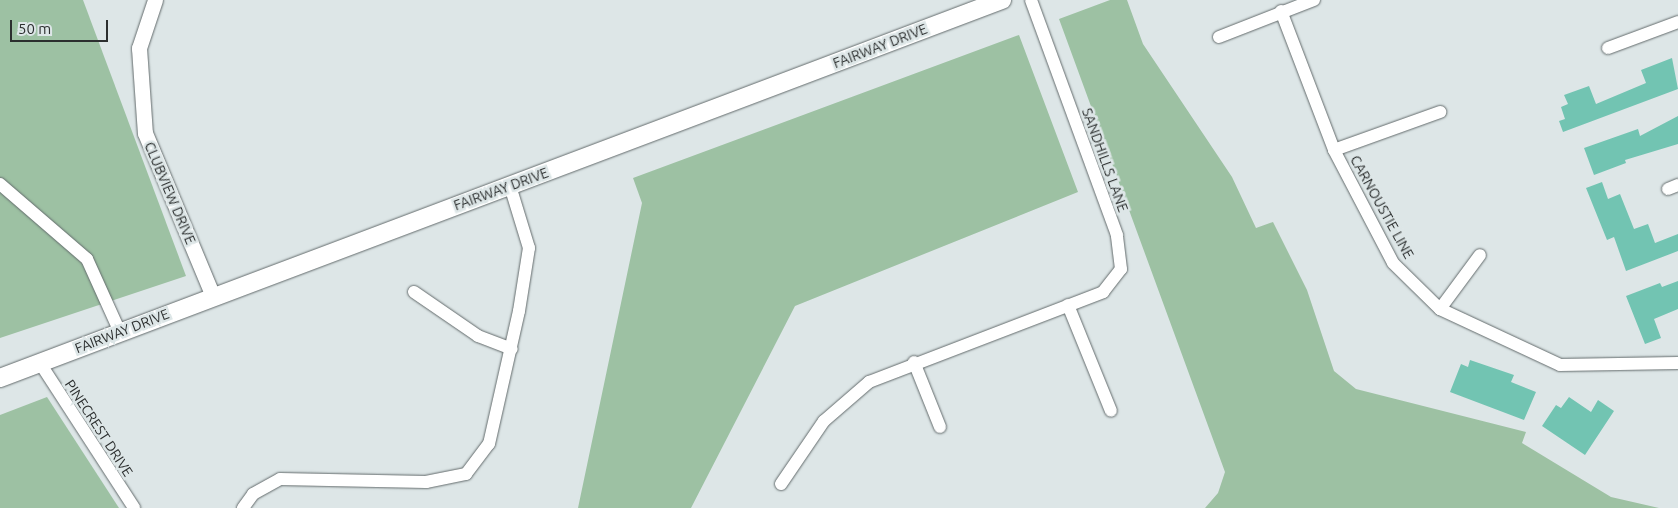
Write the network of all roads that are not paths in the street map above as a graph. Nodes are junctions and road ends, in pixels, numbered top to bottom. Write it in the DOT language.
graph roads {
  1 [pos="155,0"];
  2 [pos="1002,0"];
  3 [pos="1032,0"];
  4 [pos="1314,0"];
  5 [pos="1282,12"];
  6 [pos="1678,22"];
  7 [pos="1219,37"];
  8 [pos="1608,48"];
  9 [pos="1440,112"];
  10 [pos="1334,150"];
  11 [pos="0,184"];
  12 [pos="510,186"];
  13 [pos="1480,255"];
  14 [pos="414,292"];
  15 [pos="213,296"];
  16 [pos="1068,304"];
  17 [pos="1440,309"];
  18 [pos="120,332"];
  19 [pos="512,349"];
  20 [pos="914,362"];
  21 [pos="40,363"];
  22 [pos="1678,363"];
  23 [pos="0,378"];
  24 [pos="1111,411"];
  25 [pos="940,427"];
  26 [pos="781,484"];
  27 [pos="134,508"];
  28 [pos="242,508"];
  1 -- 15 [label="street, CLUBVIEW DRIVE"];
  2 -- 12 [label="main road, FAIRWAY DRIVE"];
  3 -- 16 [label="street, SANDHILLS LANE"];
  4 -- 5 [label="street"];
  5 -- 7 [label="street"];
  5 -- 10 [label="street, CARNOUSTIE LINE"];
  6 -- 8 [label="street"];
  9 -- 10 [label="street"];
  10 -- 17 [label="street, CARNOUSTIE LINE"];
  11 -- 18 [label="street"];
  12 -- 15 [label="main road, FAIRWAY DRIVE"];
  12 -- 19 [label="street"];
  13 -- 17 [label="street"];
  14 -- 19 [label="street"];
  15 -- 18 [label="main road, FAIRWAY DRIVE"];
  16 -- 20 [label="street, SANDHILLS LANE"];
  16 -- 24 [label="street"];
  17 -- 22 [label="street, CARNOUSTIE LINE"];
  18 -- 21 [label="main road, FAIRWAY DRIVE"];
  19 -- 28 [label="street"];
  20 -- 25 [label="street"];
  20 -- 26 [label="street, SANDHILLS LANE"];
  21 -- 23 [label="main road, FAIRWAY DRIVE"];
  21 -- 27 [label="street, PINECREST DRIVE"];
}
